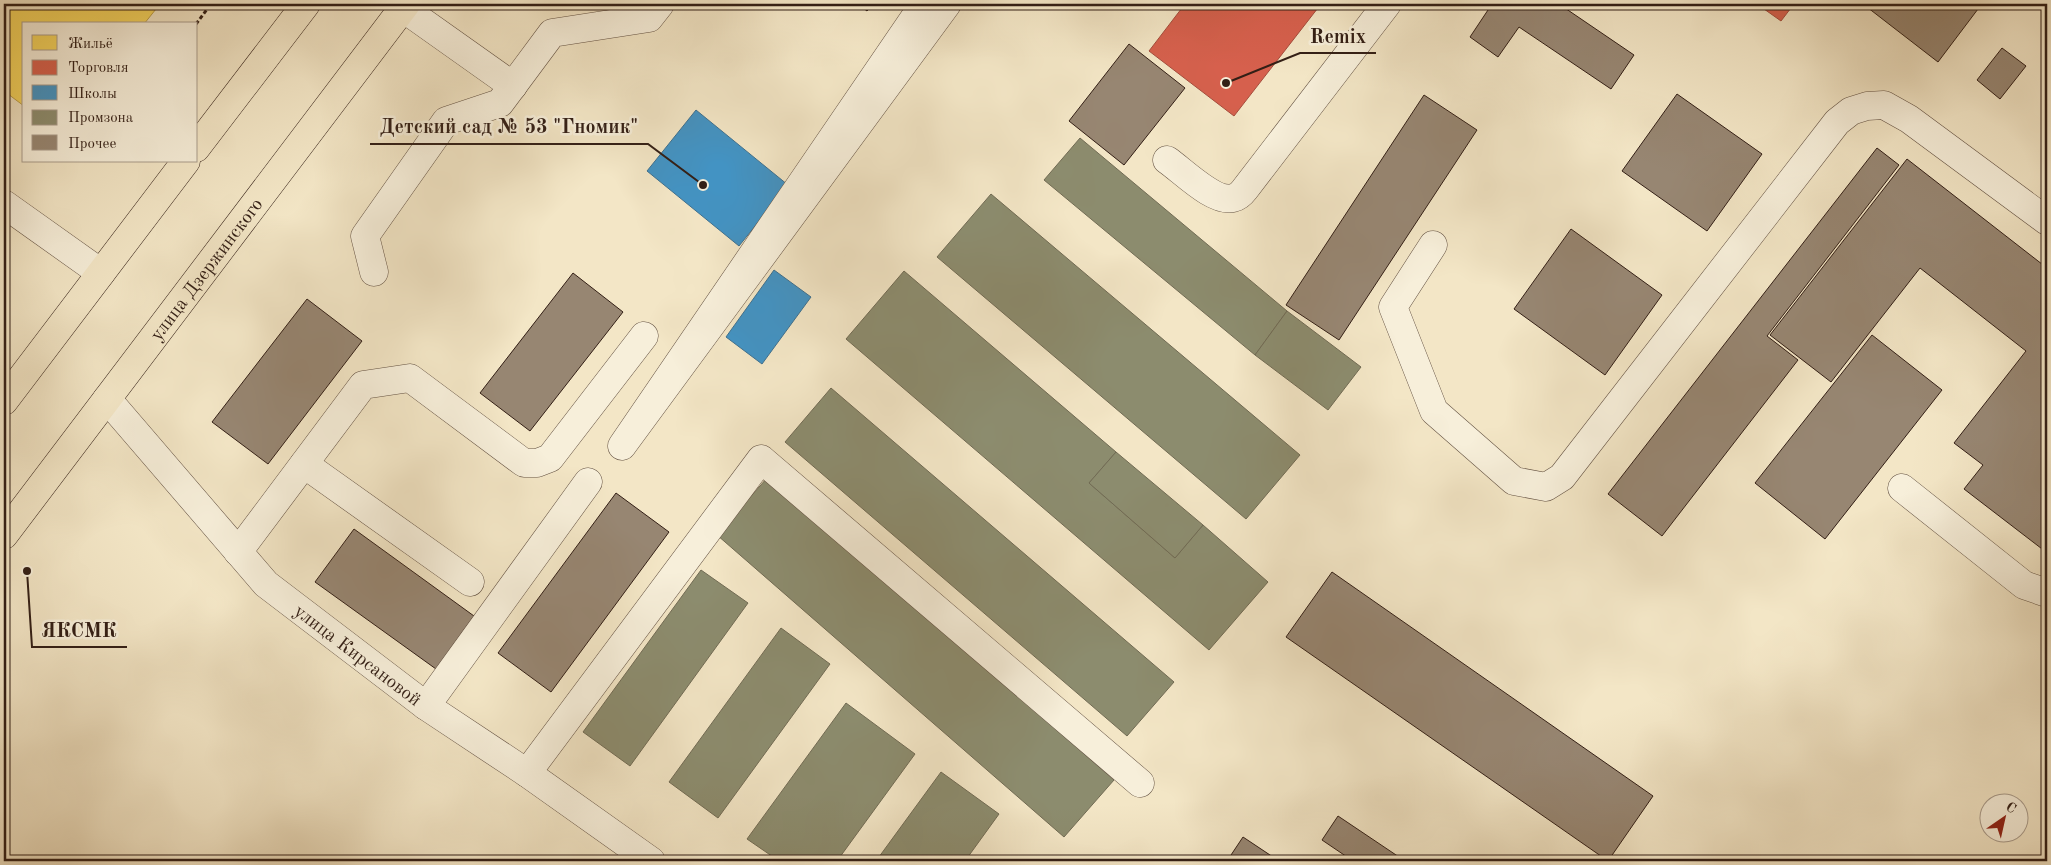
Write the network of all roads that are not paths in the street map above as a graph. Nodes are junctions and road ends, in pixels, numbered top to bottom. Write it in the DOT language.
graph roads {
  1 [pos="306,4"];
  2 [pos="660,4"];
  3 [pos="947,4"];
  4 [pos="1387,4"];
  5 [pos="405,6"];
  6 [pos="929,7"];
  7 [pos="513,86"];
  8 [pos="198,145"];
  9 [pos="1167,160"];
  10 [pos="185,162"];
  11 [pos="4,204"];
  12 [pos="2047,222"];
  13 [pos="1434,245"];
  14 [pos="374,272"];
  15 [pos="101,273"];
  16 [pos="644,336"];
  17 [pos="107,399"];
  18 [pos="4,401"];
  19 [pos="304,464"];
  20 [pos="588,482"];
  21 [pos="1902,488"];
  22 [pos="4,535"];
  23 [pos="238,552"];
  24 [pos="470,582"];
  25 [pos="2047,590"];
  26 [pos="426,706"];
  27 [pos="527,773"];
  28 [pos="1140,783"];
  29 [pos="651,861"];
  1 -- 8 [label="main road"];
  2 -- 7 [label="street"];
  3 -- 6 [label="street"];
  4 -- 9 [label="street"];
  5 -- 7 [label="street"];
  5 -- 17 [label="main road, улица Дзержинского"];
  7 -- 14 [label="street"];
  10 -- 15 [label="main road"];
  11 -- 15 [label="street"];
  12 -- 13 [label="street"];
  15 -- 18 [label="main road"];
  16 -- 19 [label="street"];
  17 -- 22 [label="main road, улица Дзержинского"];
  17 -- 23 [label="street, улица Кирсановой"];
  19 -- 23 [label="street"];
  19 -- 24 [label="street"];
  20 -- 26 [label="street"];
  21 -- 25 [label="street"];
  23 -- 26 [label="street, улица Кирсановой"];
  26 -- 27 [label="street, улица Кирсановой"];
  27 -- 28 [label="street"];
  27 -- 29 [label="street, улица Кирсановой"];
}
